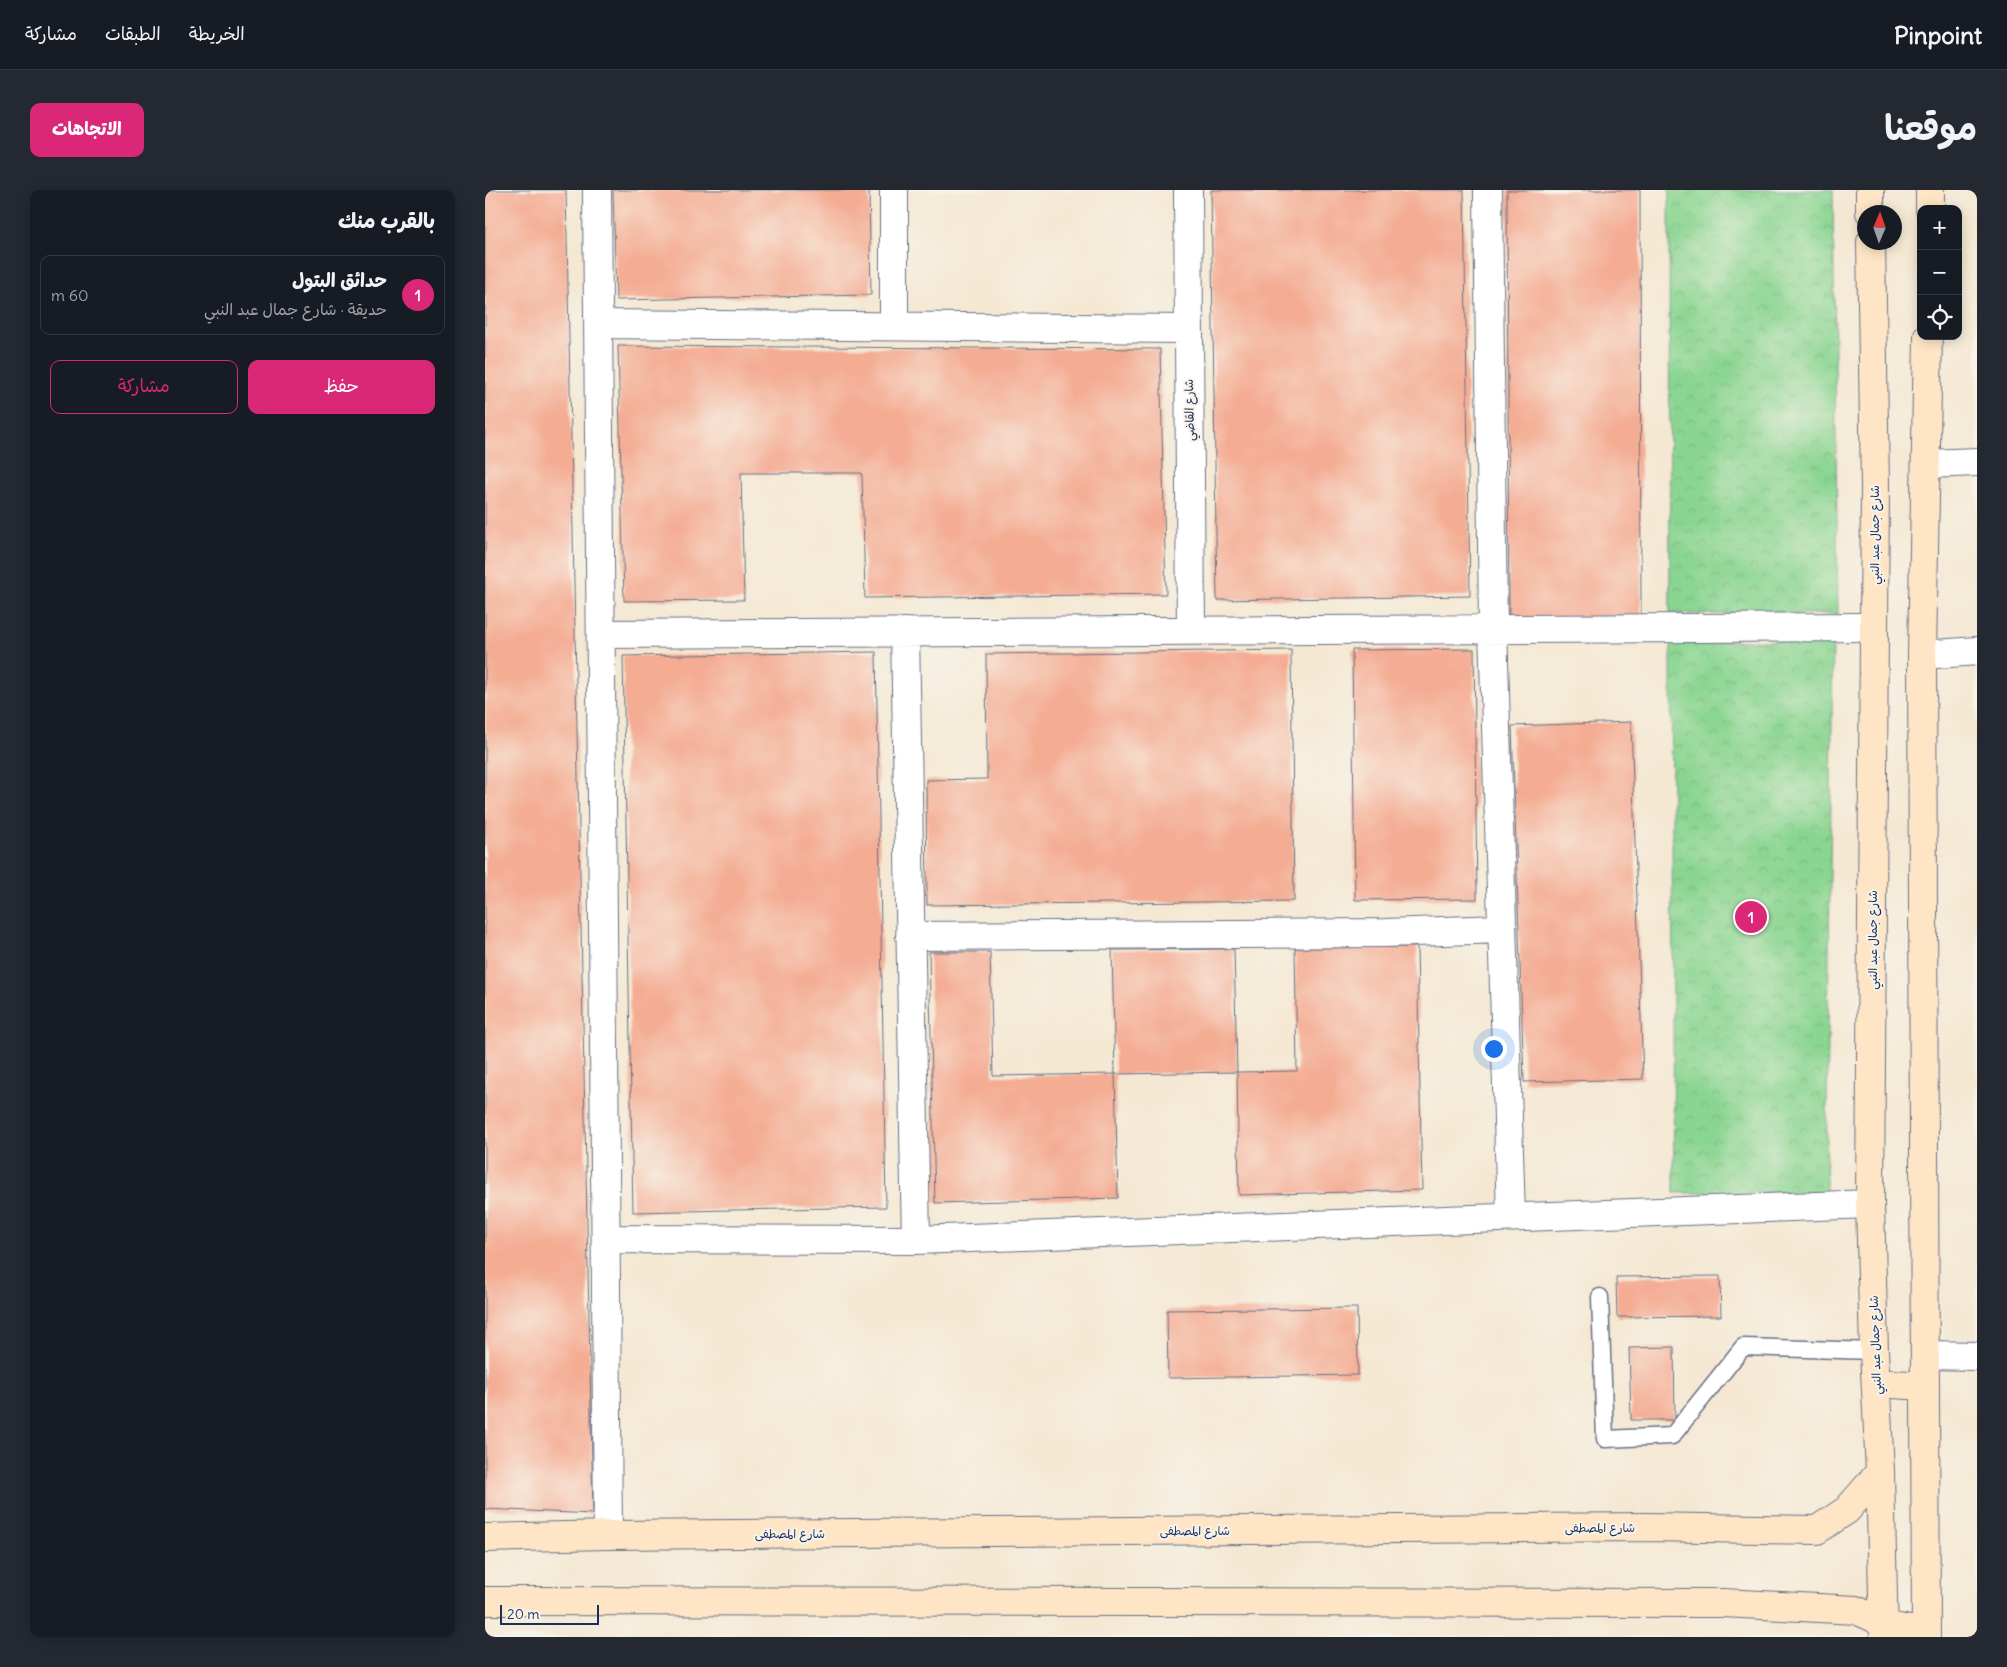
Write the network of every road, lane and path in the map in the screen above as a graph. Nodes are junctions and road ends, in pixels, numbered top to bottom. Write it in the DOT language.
graph roads {
  1 [pos="597,190"];
  2 [pos="894,190"];
  3 [pos="1188,190"];
  4 [pos="1488,190"];
  5 [pos="1870,190"];
  6 [pos="1930,190"];
  7 [pos="1870,205"];
  8 [pos="1930,205"];
  9 [pos="1871,250"];
  10 [pos="598,324"];
  11 [pos="894,326"];
  12 [pos="1188,329"];
  13 [pos="1929,340"];
  14 [pos="1977,462"];
  15 [pos="1927,464"];
  16 [pos="1874,627"];
  17 [pos="1493,628"];
  18 [pos="1191,630"];
  19 [pos="905,632"];
  20 [pos="601,634"];
  21 [pos="1977,651"];
  22 [pos="1922,655"];
  23 [pos="1502,929"];
  24 [pos="910,936"];
  25 [pos="1870,1204"];
  26 [pos="1511,1217"];
  27 [pos="606,1239"];
  28 [pos="916,1240"];
  29 [pos="1600,1297"];
  30 [pos="1874,1351"];
  31 [pos="1925,1355"];
  32 [pos="1977,1356"];
  33 [pos="1876,1384"];
  34 [pos="1925,1386"];
  35 [pos="1880,1472"];
  36 [pos="608,1535"];
  37 [pos="485,1538"];
  38 [pos="485,1601"];
  39 [pos="1884,1631"];
  40 [pos="1926,1635"];
  1 -- 10 [label="street"];
  2 -- 11 [label="street"];
  3 -- 12 [label="street, شارع القاضي"];
  4 -- 17 [label="street"];
  5 -- 7 [label="street"];
  6 -- 8 [label="street"];
  9 -- 16 [label="street, شارع جمال عبد النبي"];
  10 -- 11 [label="street"];
  10 -- 20 [label="street"];
  11 -- 12 [label="street"];
  12 -- 18 [label="street, شارع القاضي"];
  13 -- 15 [label="street"];
  14 -- 15 [label="street"];
  15 -- 22 [label="street"];
  16 -- 17 [label="street"];
  16 -- 25 [label="street, شارع جمال عبد النبي"];
  17 -- 18 [label="street"];
  17 -- 23 [label="street"];
  18 -- 19 [label="street"];
  19 -- 20 [label="street"];
  19 -- 24 [label="street"];
  20 -- 27 [label="street"];
  21 -- 22 [label="street"];
  22 -- 31 [label="street"];
  23 -- 24 [label="street"];
  23 -- 26 [label="street"];
  24 -- 28 [label="street"];
  25 -- 26 [label="street"];
  25 -- 30 [label="street, شارع جمال عبد النبي"];
  26 -- 28 [label="street"];
  27 -- 28 [label="street"];
  27 -- 36 [label="street"];
  29 -- 30 [label="lane"];
  30 -- 33 [label="street, شارع جمال عبد النبي"];
  31 -- 32 [label="street"];
  31 -- 34 [label="street"];
  33 -- 34 [label="street"];
  33 -- 35 [label="street, شارع جمال عبد النبي"];
  34 -- 40 [label="street"];
  35 -- 36 [label="street, شارع المصطفى"];
  35 -- 39 [label="street, شارع جمال عبد النبي"];
  36 -- 37 [label="street, شارع المصطفى"];
  38 -- 39 [label="street"];
  39 -- 40 [label="street"];
}
